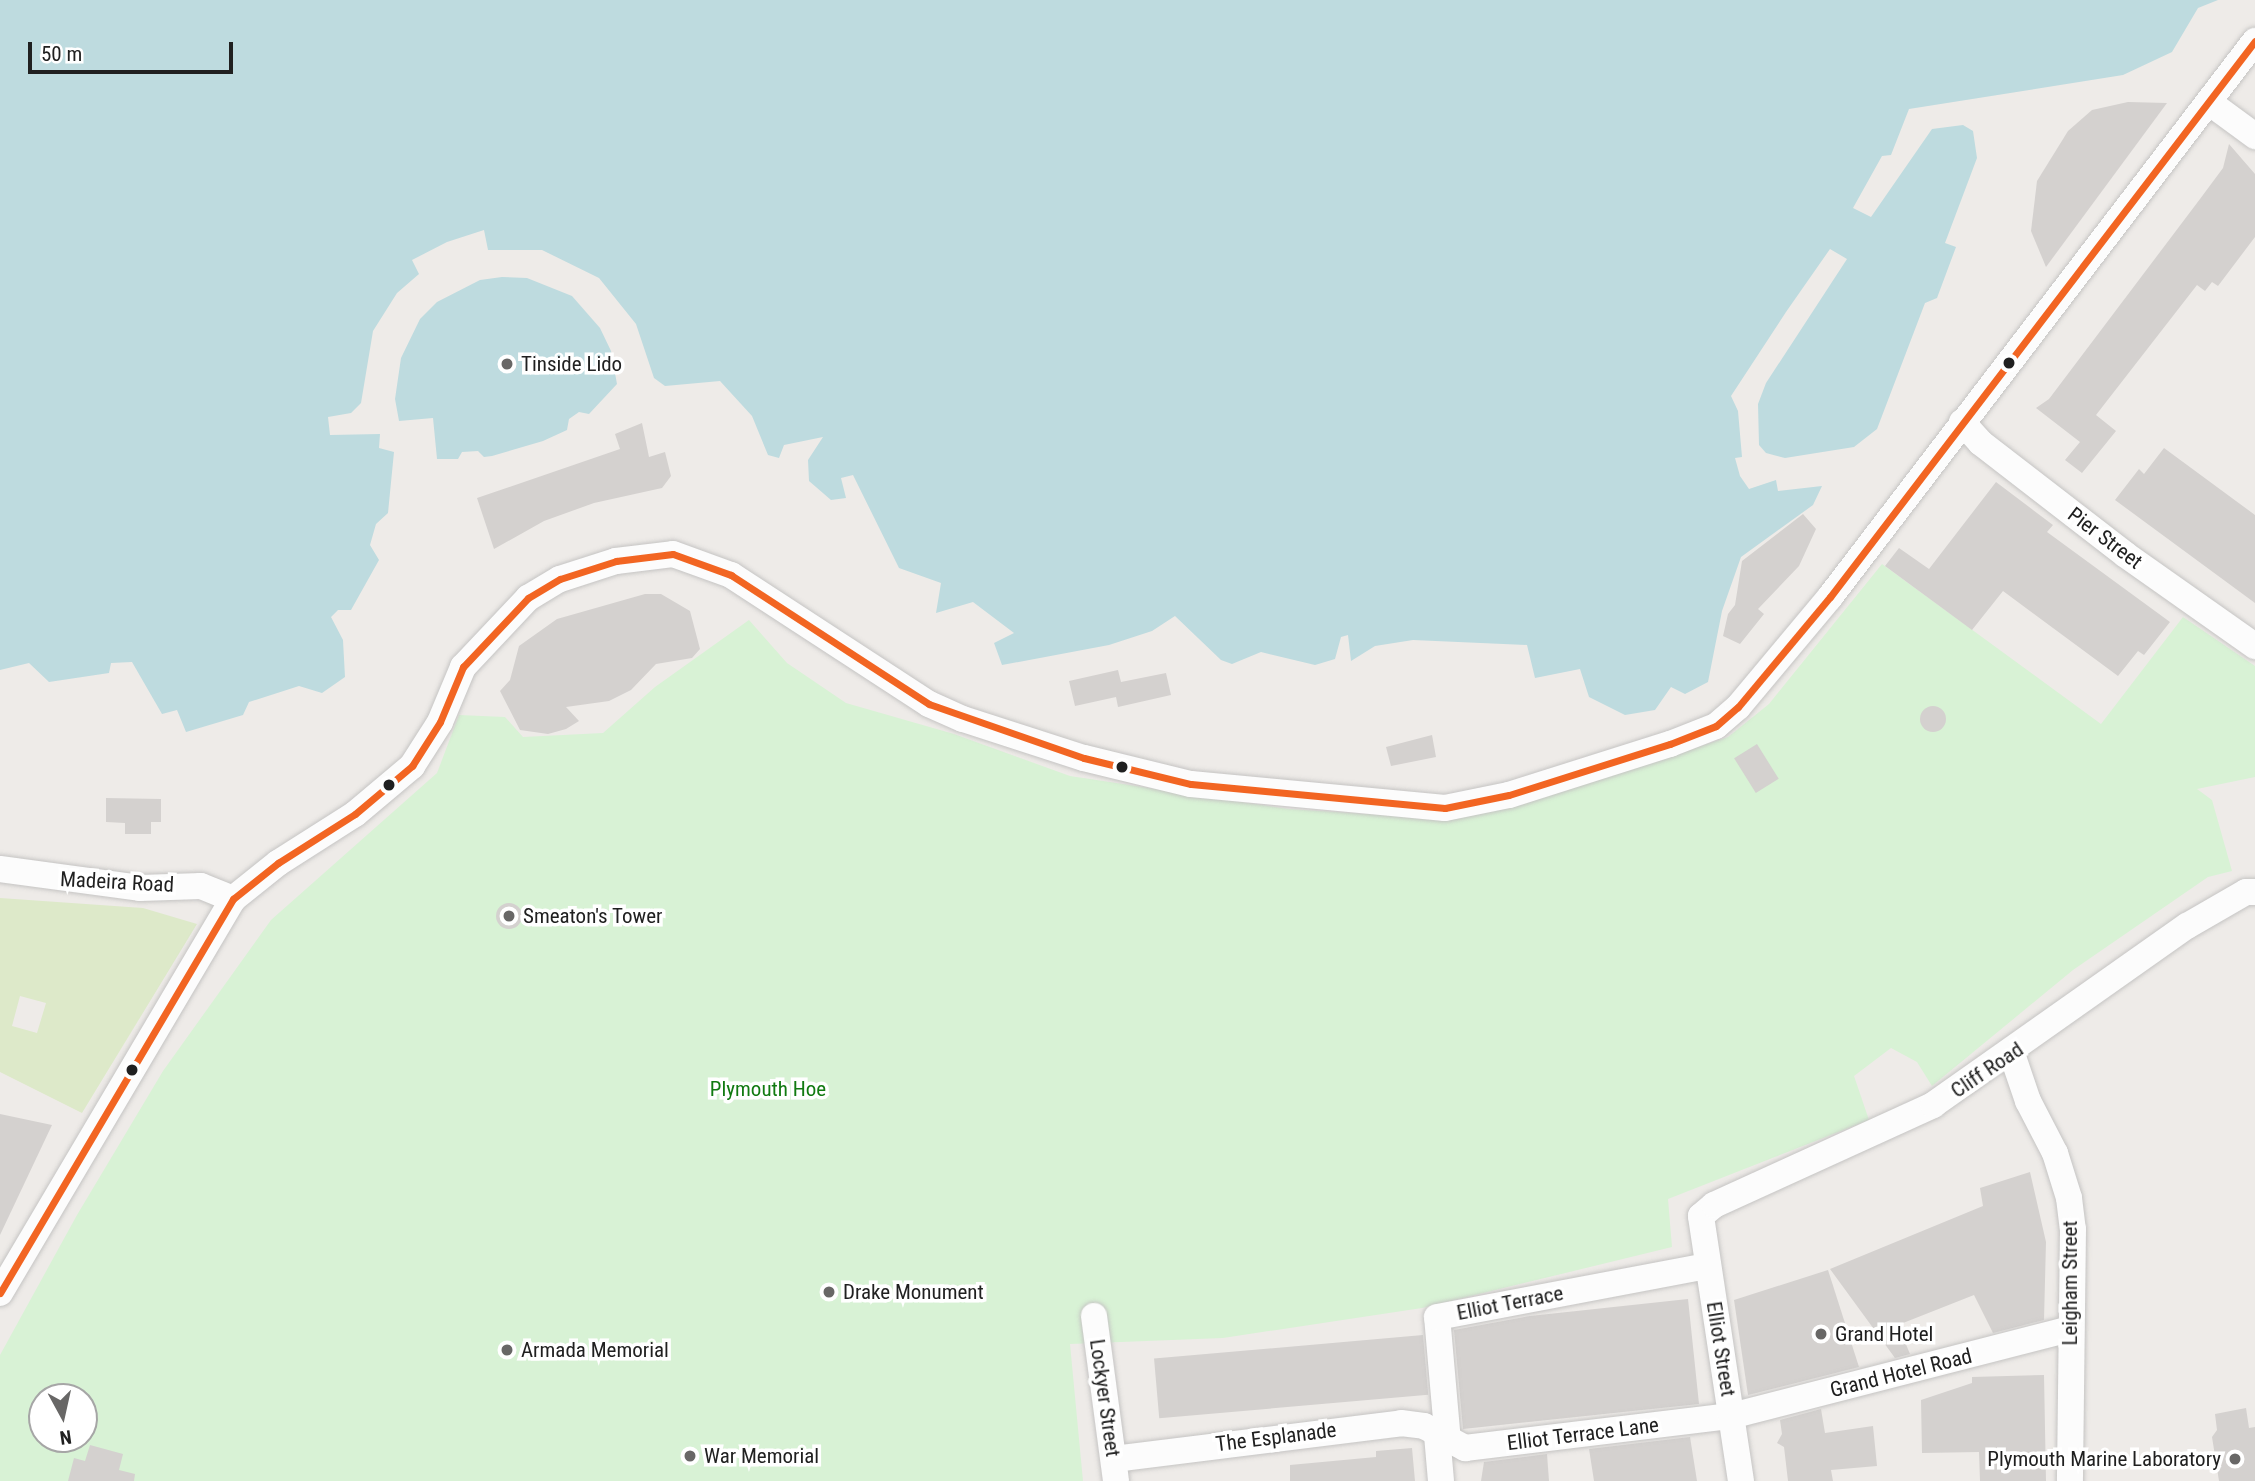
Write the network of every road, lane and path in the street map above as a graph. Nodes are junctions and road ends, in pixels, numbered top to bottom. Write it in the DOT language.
graph roads {
  1 [pos="2255,41"];
  2 [pos="2210,103"];
  3 [pos="2255,136"];
  4 [pos="1962,422"];
  5 [pos="2255,646"];
  6 [pos="0,869"];
  7 [pos="2255,892"];
  8 [pos="233,899"];
  9 [pos="2012,1054"];
  10 [pos="1701,1216"];
  11 [pos="1707,1266"];
  12 [pos="0,1293"];
  13 [pos="1094,1316"];
  14 [pos="2071,1329"];
  15 [pos="1731,1416"];
  16 [pos="1443,1438"];
  17 [pos="1115,1470"];
  18 [pos="1441,1481"];
  19 [pos="1741,1481"];
  20 [pos="2070,1481"];
  1 -- 2 [label="street"];
  2 -- 3 [label="street"];
  2 -- 4 [label="street"];
  4 -- 5 [label="street, Pier Street"];
  4 -- 8 [label="street"];
  6 -- 8 [label="street, Madeira Road"];
  7 -- 9 [label="street, Cliff Road"];
  8 -- 12 [label="street"];
  9 -- 10 [label="street, Cliff Road"];
  9 -- 14 [label="street, Leigham Street"];
  10 -- 11 [label="street, Elliot Street"];
  11 -- 15 [label="street, Elliot Street"];
  11 -- 16 [label="street, Elliot Terrace"];
  13 -- 17 [label="street, Lockyer Street"];
  14 -- 15 [label="street, Grand Hotel Road"];
  14 -- 20 [label="street, Leigham Street"];
  15 -- 16 [label="street, Elliot Terrace Lane"];
  15 -- 19 [label="street, Elliot Street"];
  16 -- 17 [label="street, The Esplanade"];
  16 -- 18 [label="street"];
}
